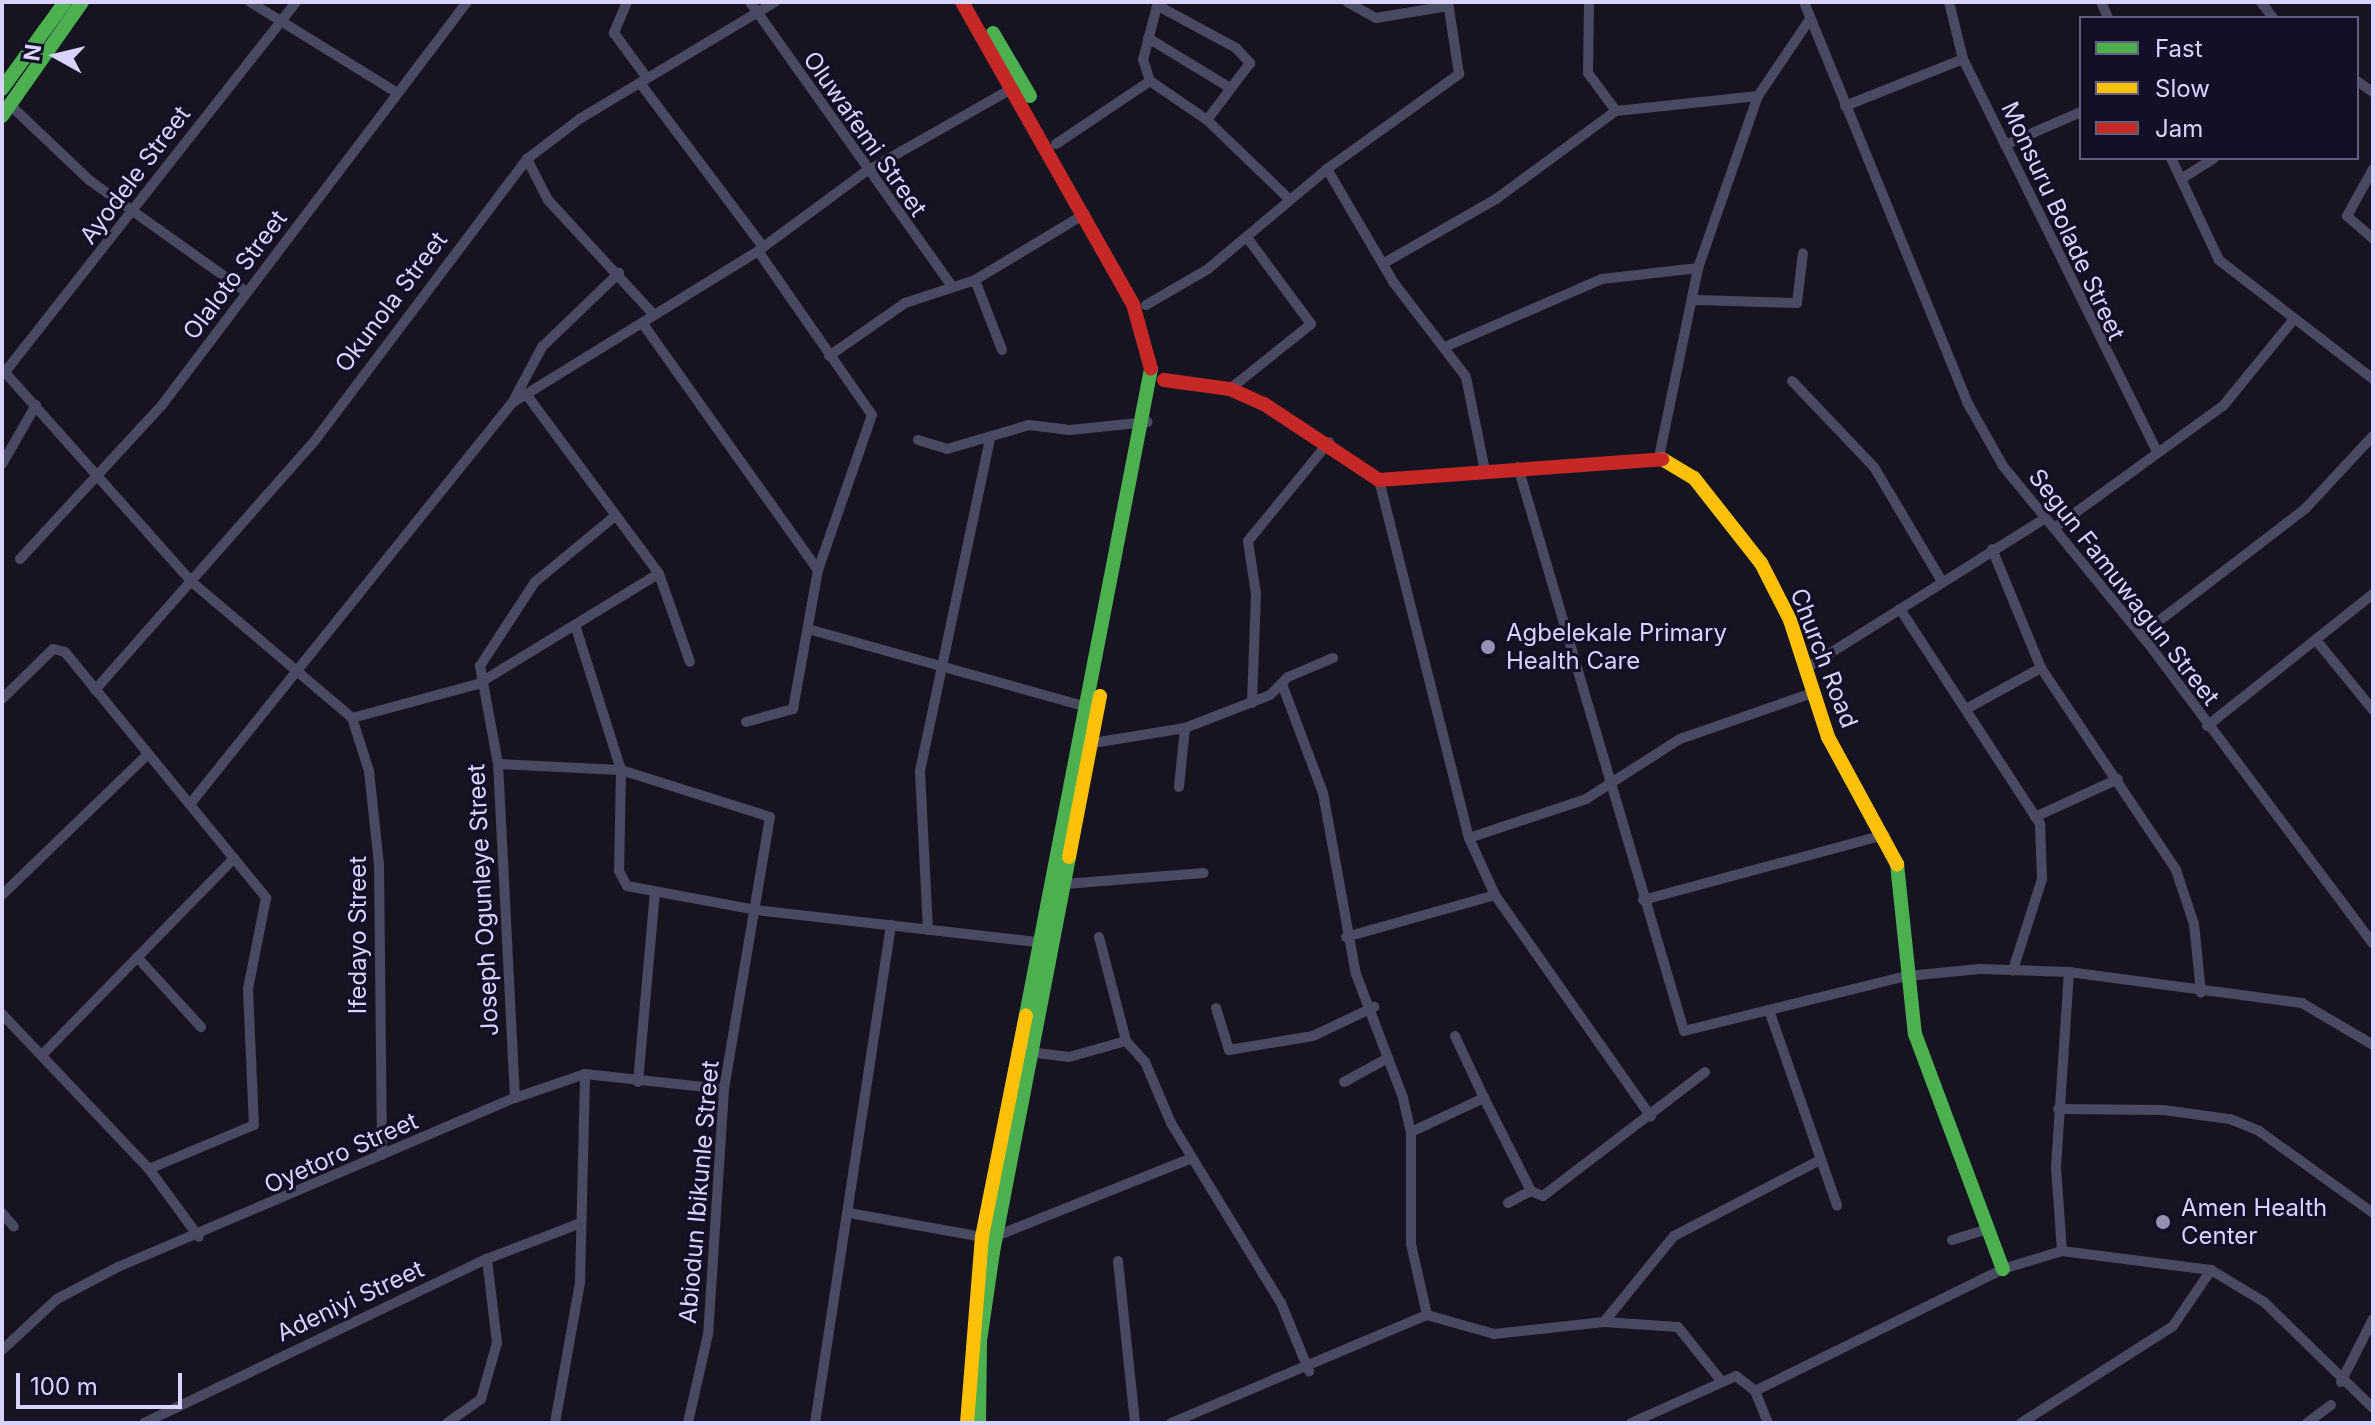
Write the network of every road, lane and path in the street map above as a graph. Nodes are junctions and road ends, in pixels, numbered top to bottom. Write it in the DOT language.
graph roads {
  1 [pos="65,2"];
  2 [pos="82,2"];
  3 [pos="250,2"];
  4 [pos="296,2"];
  5 [pos="467,2"];
  6 [pos="627,2"];
  7 [pos="750,2"];
  8 [pos="775,2"];
  9 [pos="962,2"];
  10 [pos="973,2"];
  11 [pos="1347,2"];
  12 [pos="1589,2"];
  13 [pos="1804,2"];
  14 [pos="1949,2"];
  15 [pos="1448,4"];
  16 [pos="1160,5"];
  17 [pos="757,13"];
  18 [pos="1808,22"];
  19 [pos="279,23"];
  20 [pos="1148,38"];
  21 [pos="1963,59"];
  22 [pos="644,80"];
  23 [pos="1150,81"];
  24 [pos="3,83"];
  25 [pos="1227,86"];
  26 [pos="1013,88"];
  27 [pos="394,91"];
  28 [pos="1758,96"];
  29 [pos="1845,106"];
  30 [pos="6,110"];
  31 [pos="1616,111"];
  32 [pos="2079,113"];
  33 [pos="1207,120"];
  34 [pos="1056,144"];
  35 [pos="2005,145"];
  36 [pos="527,159"];
  37 [pos="2172,160"];
  38 [pos="2211,160"];
  39 [pos="1327,169"];
  40 [pos="2373,169"];
  41 [pos="865,172"];
  42 [pos="2181,179"];
  43 [pos="1290,200"];
  44 [pos="135,212"];
  45 [pos="1085,214"];
  46 [pos="1248,239"];
  47 [pos="2373,239"];
  48 [pos="760,249"];
  49 [pos="1803,253"];
  50 [pos="1386,262"];
  51 [pos="1698,268"];
  52 [pos="619,273"];
  53 [pos="975,280"];
  54 [pos="952,286"];
  55 [pos="244,290"];
  56 [pos="1696,300"];
  57 [pos="1146,305"];
  58 [pos="654,315"];
  59 [pos="2294,319"];
  60 [pos="643,324"];
  61 [pos="1447,346"];
  62 [pos="1002,350"];
  63 [pos="829,356"];
  64 [pos="4,371"];
  65 [pos="2373,379"];
  66 [pos="1164,380"];
  67 [pos="1792,381"];
  68 [pos="1230,389"];
  69 [pos="529,398"];
  70 [pos="512,403"];
  71 [pos="36,405"];
  72 [pos="1150,422"];
  73 [pos="2373,436"];
  74 [pos="990,438"];
  75 [pos="918,440"];
  76 [pos="1329,442"];
  77 [pos="2156,450"];
  78 [pos="1659,457"];
  79 [pos="2,464"];
  80 [pos="1518,467"];
  81 [pos="1485,471"];
  82 [pos="100,472"];
  83 [pos="1379,480"];
  84 [pos="1140,494"];
  85 [pos="615,516"];
  86 [pos="2041,521"];
  87 [pos="2057,526"];
  88 [pos="1992,549"];
  89 [pos="20,559"];
  90 [pos="818,570"];
  91 [pos="658,574"];
  92 [pos="1941,580"];
  93 [pos="193,583"];
  94 [pos="2373,594"];
  95 [pos="1900,609"];
  96 [pos="2155,624"];
  97 [pos="576,628"];
  98 [pos="808,629"];
  99 [pos="2316,640"];
  100 [pos="1333,658"];
  101 [pos="690,662"];
  102 [pos="1808,667"];
  103 [pos="2041,668"];
  104 [pos="945,669"];
  105 [pos="303,670"];
  106 [pos="478,684"];
  107 [pos="1282,684"];
  108 [pos="95,690"];
  109 [pos="1812,693"];
  110 [pos="2,699"];
  111 [pos="1252,703"];
  112 [pos="1087,707"];
  113 [pos="1966,709"];
  114 [pos="2373,710"];
  115 [pos="352,718"];
  116 [pos="746,722"];
  117 [pos="2207,726"];
  118 [pos="1185,728"];
  119 [pos="1093,743"];
  120 [pos="147,755"];
  121 [pos="498,764"];
  122 [pos="621,770"];
  123 [pos="2118,779"];
  124 [pos="1607,781"];
  125 [pos="1179,787"];
  126 [pos="190,804"];
  127 [pos="2035,817"];
  128 [pos="1884,835"];
  129 [pos="1469,838"];
  130 [pos="234,858"];
  131 [pos="1204,873"];
  132 [pos="1065,884"];
  133 [pos="655,892"];
  134 [pos="2,895"];
  135 [pos="1495,895"];
  136 [pos="1643,900"];
  137 [pos="756,910"];
  138 [pos="891,925"];
  139 [pos="928,930"];
  140 [pos="1099,937"];
  141 [pos="1346,937"];
  142 [pos="1046,943"];
  143 [pos="2373,944"];
  144 [pos="137,957"];
  145 [pos="2013,970"];
  146 [pos="2069,972"];
  147 [pos="1907,976"];
  148 [pos="2201,993"];
  149 [pos="1374,1007"];
  150 [pos="1216,1008"];
  151 [pos="1769,1010"];
  152 [pos="2,1014"];
  153 [pos="201,1027"];
  154 [pos="1455,1036"];
  155 [pos="1126,1041"];
  156 [pos="2373,1045"];
  157 [pos="1029,1052"];
  158 [pos="42,1055"];
  159 [pos="1388,1058"];
  160 [pos="1705,1072"];
  161 [pos="585,1074"];
  162 [pos="638,1082"];
  163 [pos="1344,1082"];
  164 [pos="724,1089"];
  165 [pos="515,1098"];
  166 [pos="1484,1098"];
  167 [pos="2058,1109"];
  168 [pos="1651,1117"];
  169 [pos="1411,1132"];
  170 [pos="382,1155"];
  171 [pos="1192,1158"];
  172 [pos="1820,1160"];
  173 [pos="149,1169"];
  174 [pos="1531,1191"];
  175 [pos="1508,1203"];
  176 [pos="1837,1205"];
  177 [pos="2,1213"];
  178 [pos="849,1213"];
  179 [pos="2373,1213"];
  180 [pos="578,1224"];
  181 [pos="14,1227"];
  182 [pos="1984,1230"];
  183 [pos="199,1237"];
  184 [pos="989,1237"];
  185 [pos="1952,1240"];
  186 [pos="2062,1251"];
  187 [pos="487,1259"];
  188 [pos="1118,1261"];
  189 [pos="2003,1269"];
  190 [pos="2211,1270"];
  191 [pos="1427,1315"];
  192 [pos="2373,1319"];
  193 [pos="1604,1322"];
  194 [pos="2,1350"];
  195 [pos="1309,1371"];
  196 [pos="1722,1382"];
  197 [pos="2341,1382"];
  198 [pos="1755,1391"];
  199 [pos="2331,1405"];
  200 [pos="2373,1408"];
  201 [pos="467,1419"];
  202 [pos="145,1423"];
  203 [pos="447,1423"];
  204 [pos="555,1423"];
  205 [pos="688,1423"];
  206 [pos="815,1423"];
  207 [pos="967,1423"];
  208 [pos="979,1423"];
  209 [pos="1135,1423"];
  210 [pos="1171,1423"];
  211 [pos="1631,1423"];
  212 [pos="1768,1423"];
  213 [pos="2021,1423"];
  214 [pos="2307,1423"];
  1 -- 24 [label="main road"];
  2 -- 30 [label="main road"];
  3 -- 19 [label="street"];
  4 -- 19 [label="street, Ayodele Street"];
  5 -- 27 [label="street, Olaloto Street"];
  6 -- 22 [label="street"];
  7 -- 17 [label="street, Oluwafemi Street"];
  8 -- 17 [label="street, Okunola Street"];
  9 -- 26 [label="main road"];
  10 -- 34 [label="main road"];
  11 -- 15 [label="street"];
  12 -- 31 [label="street"];
  13 -- 18 [label="street, Segun Famuwagun Street"];
  14 -- 21 [label="street, Monsuru Bolade Street"];
  15 -- 39 [label="street"];
  16 -- 20 [label="street"];
  16 -- 25 [label="street"];
  17 -- 22 [label="street, Okunola Street"];
  17 -- 41 [label="street, Oluwafemi Street"];
  18 -- 28 [label="street"];
  18 -- 29 [label="street, Segun Famuwagun Street"];
  19 -- 27 [label="street"];
  19 -- 44 [label="street, Ayodele Street"];
  20 -- 23 [label="street"];
  20 -- 25 [label="street"];
  21 -- 29 [label="street"];
  21 -- 35 [label="street, Monsuru Bolade Street"];
  22 -- 36 [label="street, Okunola Street"];
  22 -- 48 [label="street"];
  23 -- 33 [label="street"];
  23 -- 34 [label="street"];
  25 -- 33 [label="street"];
  26 -- 41 [label="street"];
  26 -- 45 [label="main road"];
  27 -- 55 [label="street, Olaloto Street"];
  28 -- 31 [label="street"];
  28 -- 51 [label="street"];
  29 -- 86 [label="street, Segun Famuwagun Street"];
  30 -- 44 [label="street"];
  31 -- 50 [label="street"];
  32 -- 35 [label="street"];
  33 -- 43 [label="street"];
  34 -- 57 [label="main road"];
  35 -- 77 [label="street, Monsuru Bolade Street"];
  36 -- 52 [label="street"];
  36 -- 93 [label="street, Okunola Street"];
  37 -- 42 [label="street"];
  38 -- 42 [label="street"];
  39 -- 43 [label="street"];
  39 -- 50 [label="street"];
  40 -- 47 [label="street"];
  41 -- 48 [label="street"];
  41 -- 54 [label="street, Oluwafemi Street"];
  42 -- 59 [label="street"];
  43 -- 46 [label="street"];
  44 -- 55 [label="street"];
  44 -- 64 [label="street, Ayodele Street"];
  45 -- 53 [label="street"];
  45 -- 72 [label="main road"];
  46 -- 57 [label="street"];
  46 -- 68 [label="street"];
  48 -- 58 [label="street"];
  48 -- 63 [label="street"];
  49 -- 56 [label="street"];
  50 -- 61 [label="street"];
  51 -- 56 [label="street"];
  51 -- 61 [label="street"];
  52 -- 58 [label="street"];
  52 -- 70 [label="street"];
  53 -- 54 [label="street"];
  53 -- 62 [label="street"];
  54 -- 63 [label="street"];
  55 -- 82 [label="street, Olaloto Street"];
  56 -- 78 [label="street"];
  57 -- 66 [label="main road"];
  58 -- 60 [label="street"];
  59 -- 65 [label="street"];
  59 -- 77 [label="street"];
  60 -- 69 [label="street"];
  60 -- 90 [label="street"];
  61 -- 81 [label="street"];
  63 -- 90 [label="street"];
  64 -- 71 [label="street"];
  66 -- 68 [label="main road"];
  66 -- 84 [label="main road"];
  67 -- 92 [label="street"];
  68 -- 76 [label="main road"];
  69 -- 70 [label="street"];
  69 -- 85 [label="street"];
  70 -- 105 [label="street"];
  71 -- 79 [label="street"];
  71 -- 82 [label="street"];
  72 -- 74 [label="street"];
  72 -- 84 [label="main road"];
  73 -- 96 [label="street"];
  74 -- 75 [label="street"];
  74 -- 104 [label="street"];
  76 -- 83 [label="main road"];
  76 -- 111 [label="street"];
  77 -- 87 [label="street"];
  78 -- 80 [label="main road"];
  78 -- 102 [label="main road, Church Road"];
  80 -- 81 [label="main road"];
  80 -- 124 [label="street"];
  81 -- 83 [label="main road"];
  82 -- 89 [label="street, Olaloto Street"];
  82 -- 93 [label="street"];
  83 -- 129 [label="street"];
  84 -- 112 [label="main road"];
  84 -- 119 [label="main road"];
  85 -- 91 [label="street"];
  85 -- 106 [label="street"];
  86 -- 87 [label="street, Segun Famuwagun Street"];
  86 -- 88 [label="street"];
  87 -- 117 [label="street, Segun Famuwagun Street"];
  88 -- 92 [label="street"];
  88 -- 103 [label="street"];
  90 -- 98 [label="street"];
  91 -- 97 [label="street"];
  91 -- 101 [label="street"];
  92 -- 95 [label="street"];
  93 -- 105 [label="street"];
  93 -- 108 [label="street, Okunola Street"];
  94 -- 99 [label="street"];
  95 -- 102 [label="street"];
  95 -- 113 [label="street"];
  97 -- 106 [label="street"];
  97 -- 122 [label="street"];
  98 -- 104 [label="street"];
  98 -- 116 [label="street"];
  99 -- 114 [label="street"];
  99 -- 117 [label="street"];
  100 -- 107 [label="street"];
  102 -- 109 [label="main road, Church Road"];
  103 -- 113 [label="street"];
  103 -- 123 [label="street"];
  104 -- 112 [label="street"];
  104 -- 139 [label="street"];
  105 -- 115 [label="street"];
  105 -- 126 [label="street"];
  106 -- 115 [label="street"];
  106 -- 121 [label="street, Joseph Ogunleye Street"];
  107 -- 111 [label="street"];
  107 -- 141 [label="street"];
  108 -- 110 [label="street"];
  108 -- 120 [label="street"];
  109 -- 124 [label="street"];
  109 -- 128 [label="main road, Church Road"];
  111 -- 118 [label="street"];
  112 -- 142 [label="main road"];
  113 -- 127 [label="street"];
  115 -- 170 [label="street, Ifedayo Street"];
  117 -- 143 [label="street, Segun Famuwagun Street"];
  118 -- 119 [label="street"];
  118 -- 125 [label="street"];
  119 -- 132 [label="main road"];
  120 -- 126 [label="street"];
  120 -- 134 [label="street"];
  121 -- 122 [label="street"];
  121 -- 165 [label="street, Joseph Ogunleye Street"];
  122 -- 133 [label="street"];
  122 -- 137 [label="street, Abiodun Ibikunle Street"];
  123 -- 127 [label="street"];
  123 -- 148 [label="street"];
  124 -- 129 [label="street"];
  124 -- 136 [label="street"];
  126 -- 130 [label="street"];
  127 -- 145 [label="street"];
  128 -- 136 [label="street"];
  128 -- 147 [label="main road, Church Road"];
  129 -- 135 [label="street"];
  130 -- 144 [label="street"];
  130 -- 173 [label="street"];
  131 -- 132 [label="street"];
  132 -- 142 [label="main road"];
  133 -- 137 [label="street"];
  133 -- 162 [label="street"];
  135 -- 141 [label="street"];
  135 -- 168 [label="street"];
  136 -- 151 [label="street"];
  137 -- 138 [label="street"];
  137 -- 164 [label="street, Abiodun Ibikunle Street"];
  138 -- 139 [label="street"];
  138 -- 178 [label="street"];
  139 -- 142 [label="street"];
  140 -- 155 [label="street"];
  141 -- 149 [label="street"];
  142 -- 157 [label="main road"];
  142 -- 184 [label="main road"];
  144 -- 153 [label="street"];
  144 -- 158 [label="street"];
  145 -- 146 [label="street"];
  145 -- 147 [label="street"];
  146 -- 148 [label="street"];
  146 -- 167 [label="street"];
  147 -- 151 [label="street"];
  147 -- 182 [label="main road, Church Road"];
  148 -- 156 [label="street"];
  149 -- 150 [label="street"];
  149 -- 159 [label="street"];
  151 -- 172 [label="street"];
  152 -- 158 [label="street"];
  154 -- 166 [label="street"];
  155 -- 157 [label="street"];
  155 -- 171 [label="street"];
  157 -- 184 [label="main road"];
  158 -- 173 [label="street"];
  159 -- 163 [label="street"];
  159 -- 169 [label="street"];
  160 -- 168 [label="street"];
  161 -- 162 [label="street, Oyetoro Street"];
  161 -- 165 [label="street, Oyetoro Street"];
  161 -- 180 [label="street"];
  162 -- 164 [label="street, Oyetoro Street"];
  164 -- 205 [label="street, Abiodun Ibikunle Street"];
  165 -- 170 [label="street, Oyetoro Street"];
  166 -- 169 [label="street"];
  166 -- 174 [label="street"];
  167 -- 179 [label="street"];
  167 -- 186 [label="street"];
  168 -- 174 [label="street"];
  169 -- 191 [label="street"];
  170 -- 183 [label="street, Oyetoro Street"];
  171 -- 184 [label="street"];
  171 -- 195 [label="street"];
  172 -- 176 [label="street"];
  172 -- 193 [label="street"];
  173 -- 183 [label="street"];
  174 -- 175 [label="street"];
  177 -- 181 [label="street"];
  178 -- 184 [label="street"];
  178 -- 206 [label="street"];
  180 -- 187 [label="street, Adeniyi Street"];
  180 -- 204 [label="street"];
  182 -- 185 [label="street"];
  182 -- 189 [label="main road, Church Road"];
  183 -- 194 [label="street, Oyetoro Street"];
  184 -- 207 [label="main road"];
  184 -- 208 [label="main road"];
  186 -- 189 [label="street"];
  186 -- 190 [label="street"];
  187 -- 201 [label="street"];
  187 -- 202 [label="street, Adeniyi Street"];
  188 -- 209 [label="street"];
  189 -- 198 [label="street"];
  190 -- 197 [label="street"];
  190 -- 213 [label="street"];
  191 -- 193 [label="street"];
  191 -- 195 [label="street"];
  192 -- 197 [label="street"];
  193 -- 196 [label="street"];
  195 -- 210 [label="street"];
  196 -- 198 [label="street"];
  196 -- 211 [label="street"];
  197 -- 200 [label="street"];
  198 -- 212 [label="street"];
  199 -- 214 [label="street"];
  201 -- 203 [label="street"];
}
